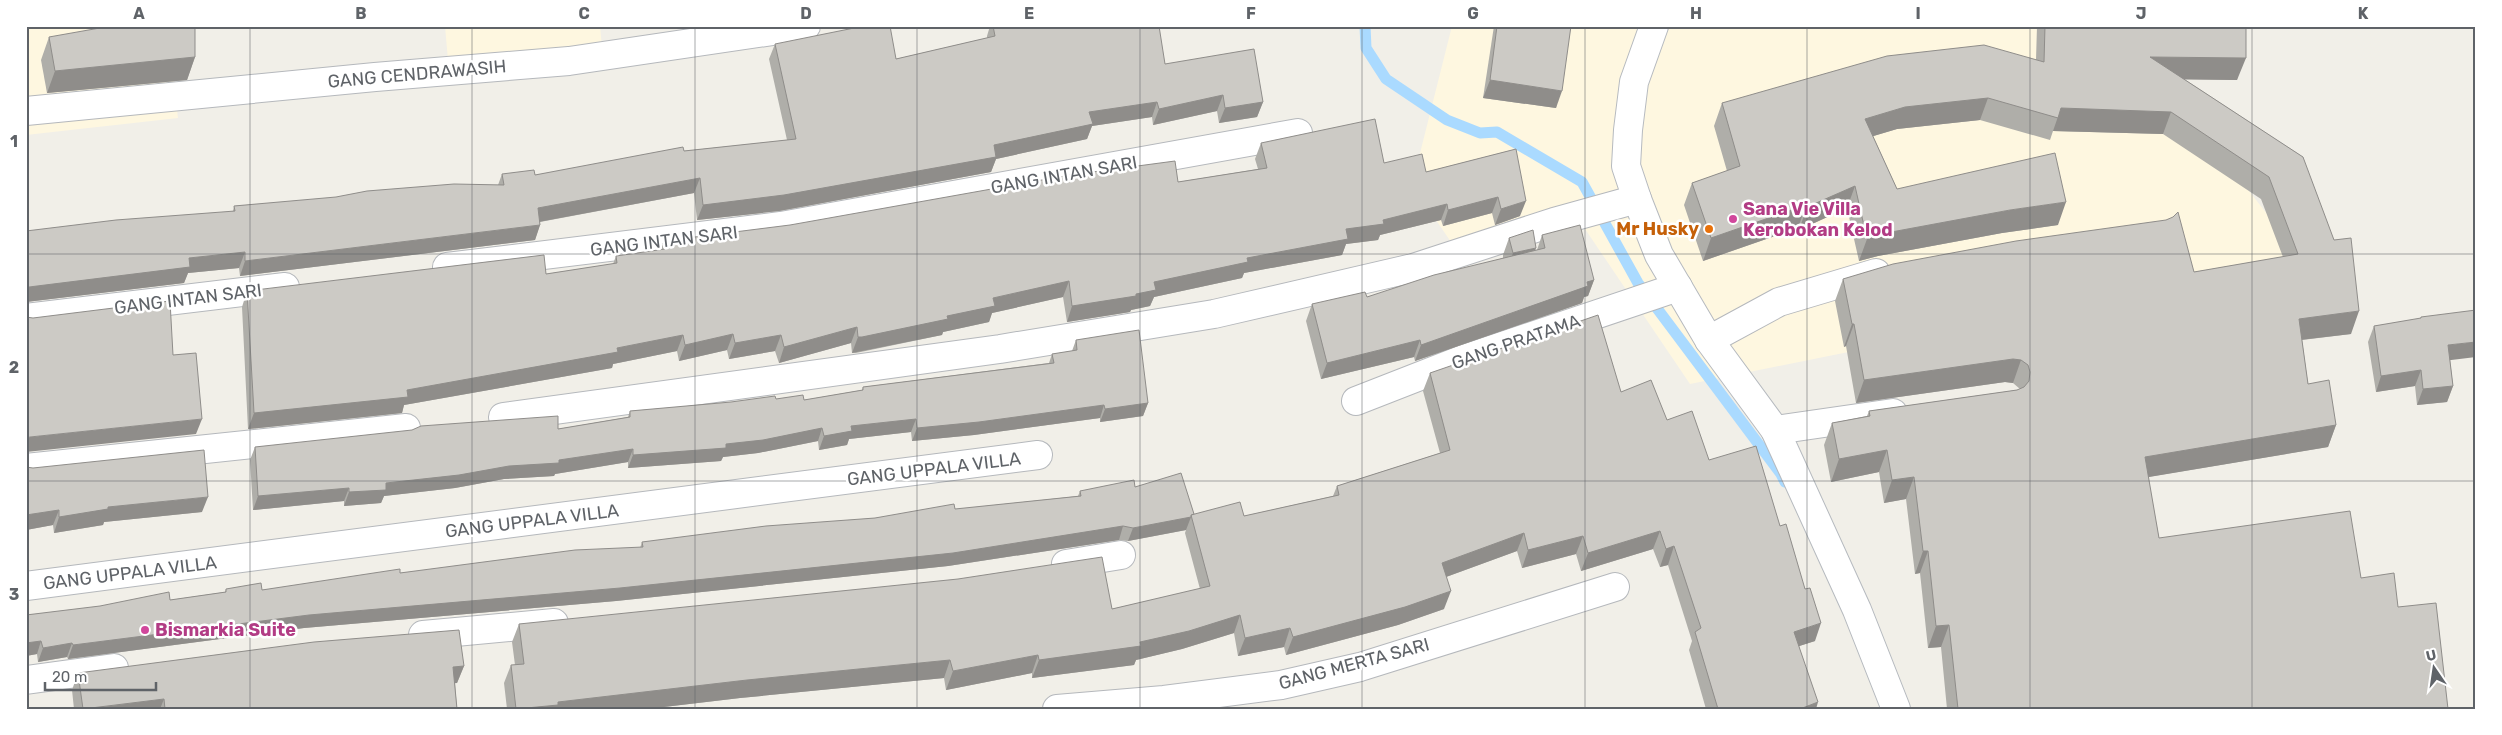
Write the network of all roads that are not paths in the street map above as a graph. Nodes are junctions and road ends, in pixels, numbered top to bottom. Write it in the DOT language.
graph roads {
  1 [pos="806,26"];
  2 [pos="1654,26"];
  3 [pos="26,111"];
  4 [pos="1298,133"];
  5 [pos="1637,199"];
  6 [pos="1900,268"];
  7 [pos="424,270"];
  8 [pos="305,284"];
  9 [pos="1678,287"];
  10 [pos="26,318"];
  11 [pos="1709,340"];
  12 [pos="1356,401"];
  13 [pos="1919,409"];
  14 [pos="504,417"];
  15 [pos="406,428"];
  16 [pos="1775,430"];
  17 [pos="1038,455"];
  18 [pos="26,468"];
  19 [pos="1121,555"];
  20 [pos="1043,568"];
  21 [pos="26,586"];
  22 [pos="1615,587"];
  23 [pos="580,621"];
  24 [pos="402,636"];
  25 [pos="142,665"];
  26 [pos="26,680"];
  27 [pos="1057,709"];
  28 [pos="1896,709"];
  1 -- 3 [label="street, GANG CENDRAWASIH"];
  2 -- 5 [label="street"];
  4 -- 7 [label="street, GANG INTAN SARI"];
  5 -- 9 [label="street"];
  5 -- 14 [label="street"];
  6 -- 11 [label="street"];
  8 -- 10 [label="street, GANG INTAN SARI"];
  9 -- 11 [label="street"];
  9 -- 12 [label="street, GANG PRATAMA"];
  11 -- 16 [label="street"];
  13 -- 16 [label="street"];
  15 -- 18 [label="street"];
  16 -- 28 [label="street"];
  17 -- 21 [label="street, GANG UPPALA VILLA"];
  19 -- 20 [label="street"];
  22 -- 27 [label="street, GANG MERTA SARI"];
  23 -- 24 [label="street"];
  25 -- 26 [label="street"];
}
